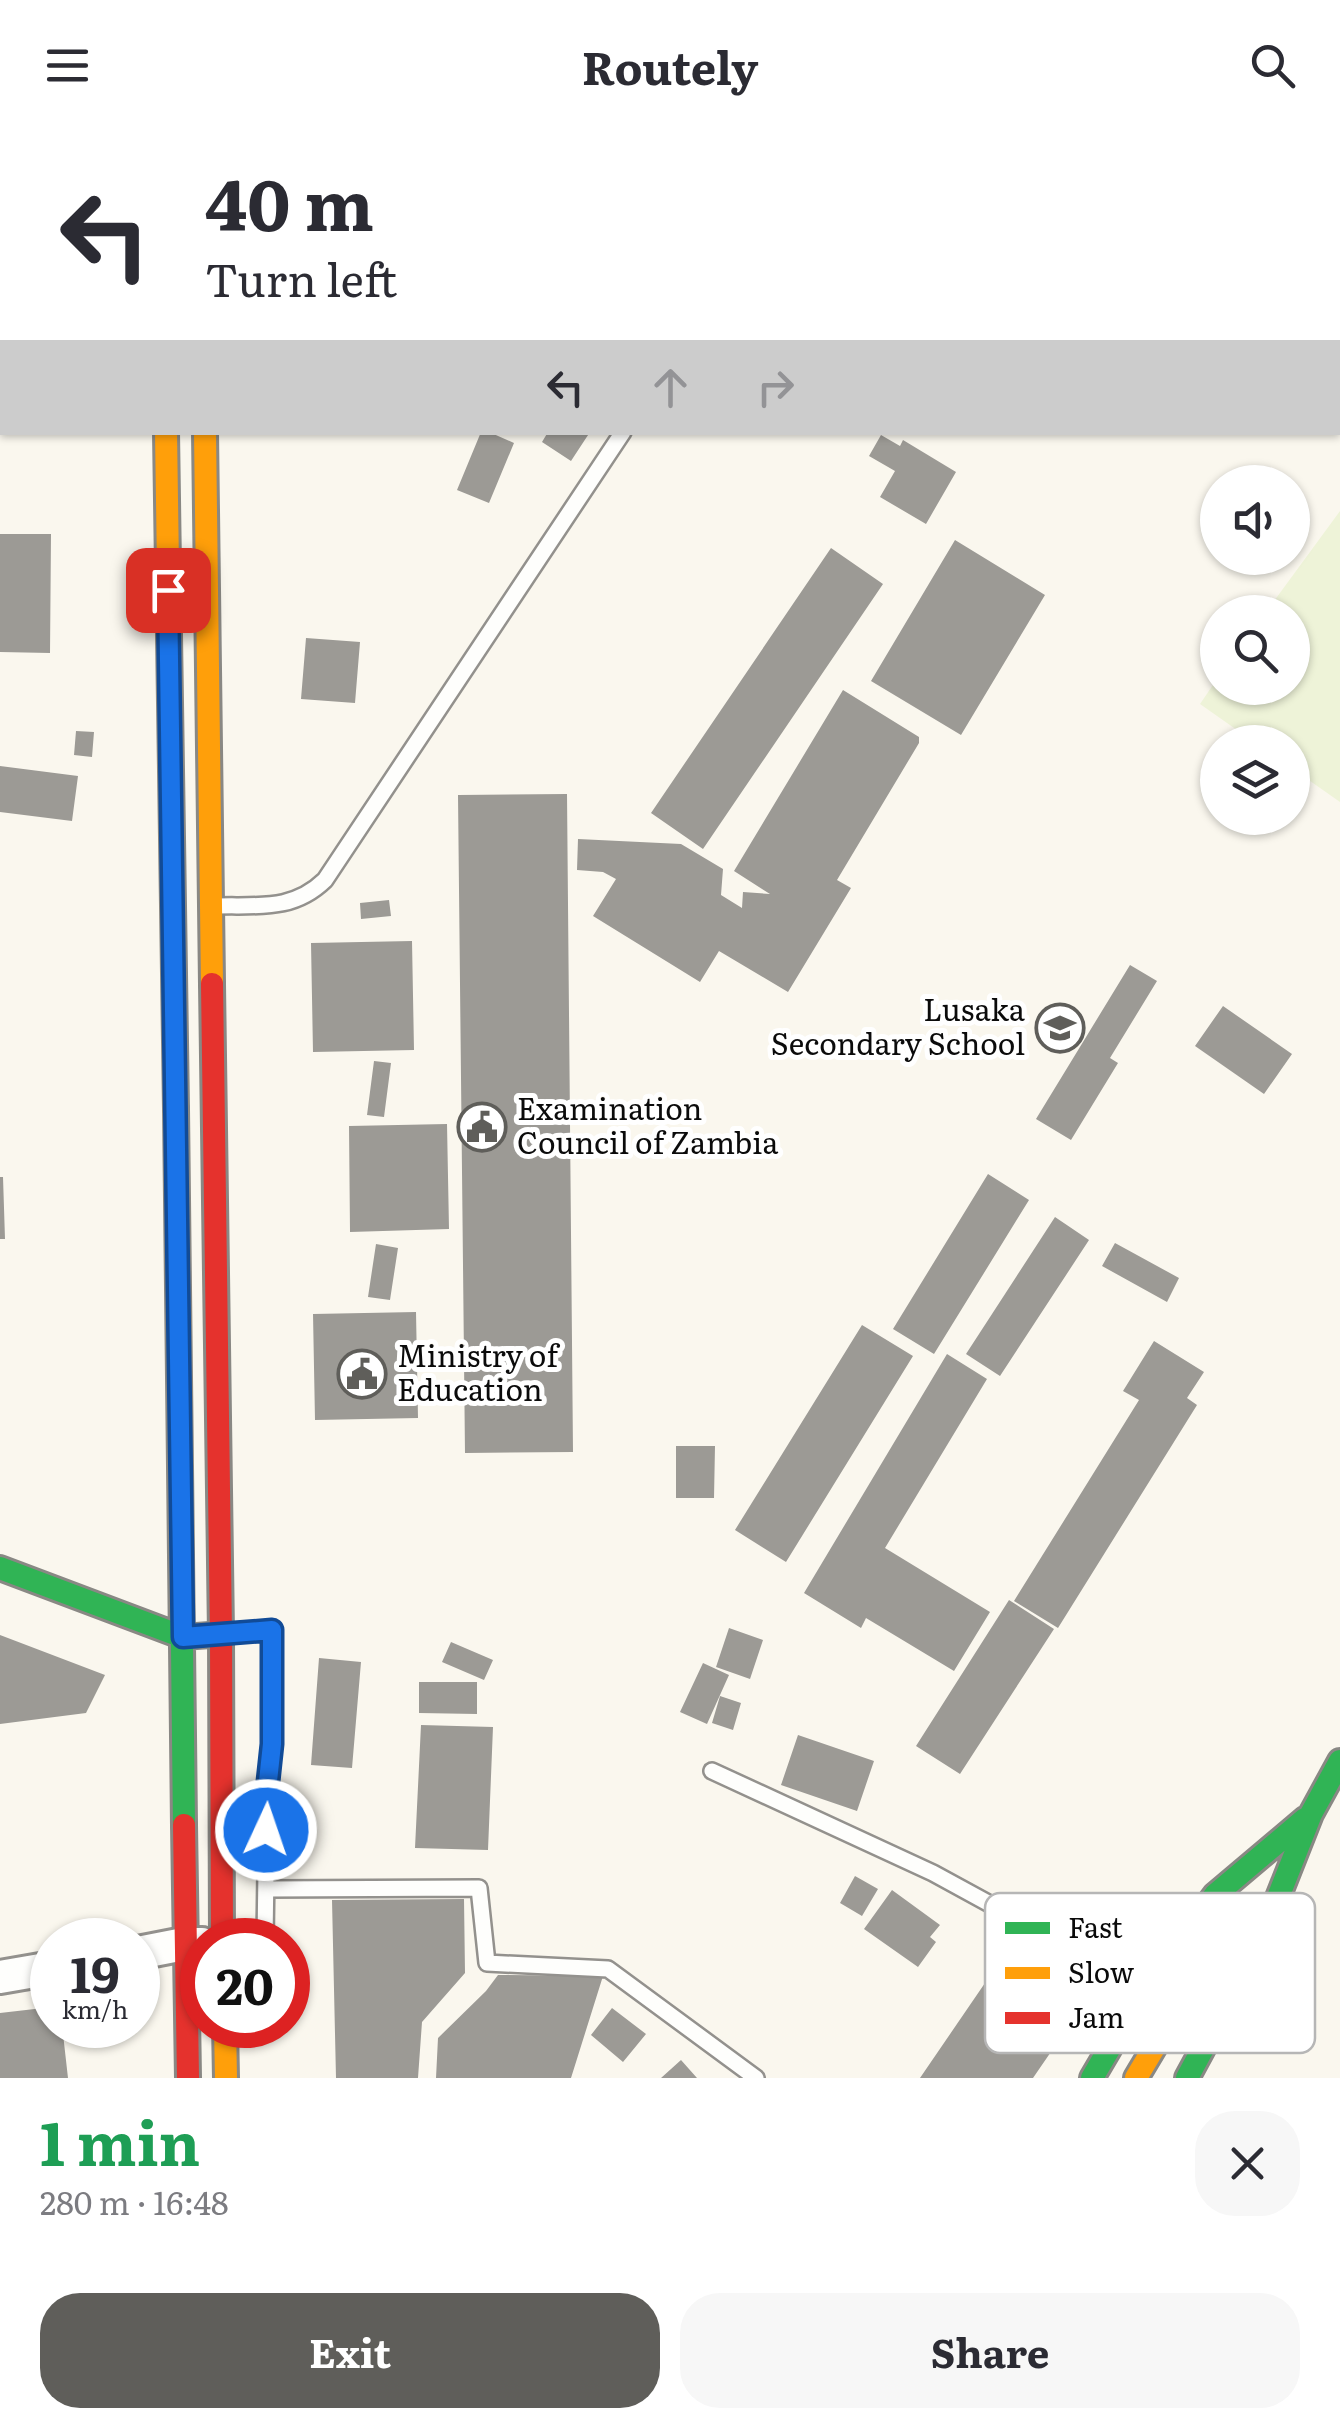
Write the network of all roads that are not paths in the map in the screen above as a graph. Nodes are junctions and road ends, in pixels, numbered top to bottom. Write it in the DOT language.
graph roads {
  1 [pos="166,435"];
  2 [pos="204,435"];
  3 [pos="621,435"];
  4 [pos="173,906"];
  5 [pos="211,906"];
  6 [pos="0,1568"];
  7 [pos="221,1634"];
  8 [pos="183,1637"];
  9 [pos="1340,1761"];
  10 [pos="712,1770"];
  11 [pos="1311,1814"];
  12 [pos="266,1888"];
  13 [pos="1217,1893"];
  14 [pos="1244,1893"];
  15 [pos="1280,1893"];
  16 [pos="1298,1893"];
  17 [pos="985,1901"];
  18 [pos="192,1918"];
  19 [pos="222,1918"];
  20 [pos="265,1918"];
  21 [pos="30,1972"];
  22 [pos="0,1977"];
  23 [pos="189,2048"];
  24 [pos="225,2048"];
  25 [pos="1107,2053"];
  26 [pos="1151,2053"];
  27 [pos="1201,2053"];
  28 [pos="188,2078"];
  29 [pos="226,2078"];
  30 [pos="756,2078"];
  31 [pos="1092,2078"];
  32 [pos="1136,2078"];
  33 [pos="1187,2078"];
  1 -- 4 [label="main road"];
  2 -- 5 [label="main road"];
  3 -- 5 [label="lane"];
  4 -- 5 [label="lane"];
  4 -- 8 [label="main road"];
  5 -- 7 [label="main road"];
  6 -- 8 [label="main road"];
  7 -- 8 [label="main road"];
  7 -- 12 [label="lane"];
  7 -- 19 [label="main road"];
  8 -- 18 [label="main road"];
  9 -- 11 [label="main road"];
  10 -- 17 [label="lane"];
  11 -- 13 [label="main road"];
  11 -- 14 [label="main road"];
  11 -- 15 [label="main road"];
  11 -- 16 [label="main road"];
  12 -- 20 [label="lane"];
  12 -- 30 [label="lane"];
  21 -- 22 [label="street"];
  23 -- 28 [label="main road"];
  24 -- 29 [label="main road"];
  25 -- 31 [label="main road"];
  26 -- 32 [label="main road"];
  27 -- 33 [label="main road"];
}
